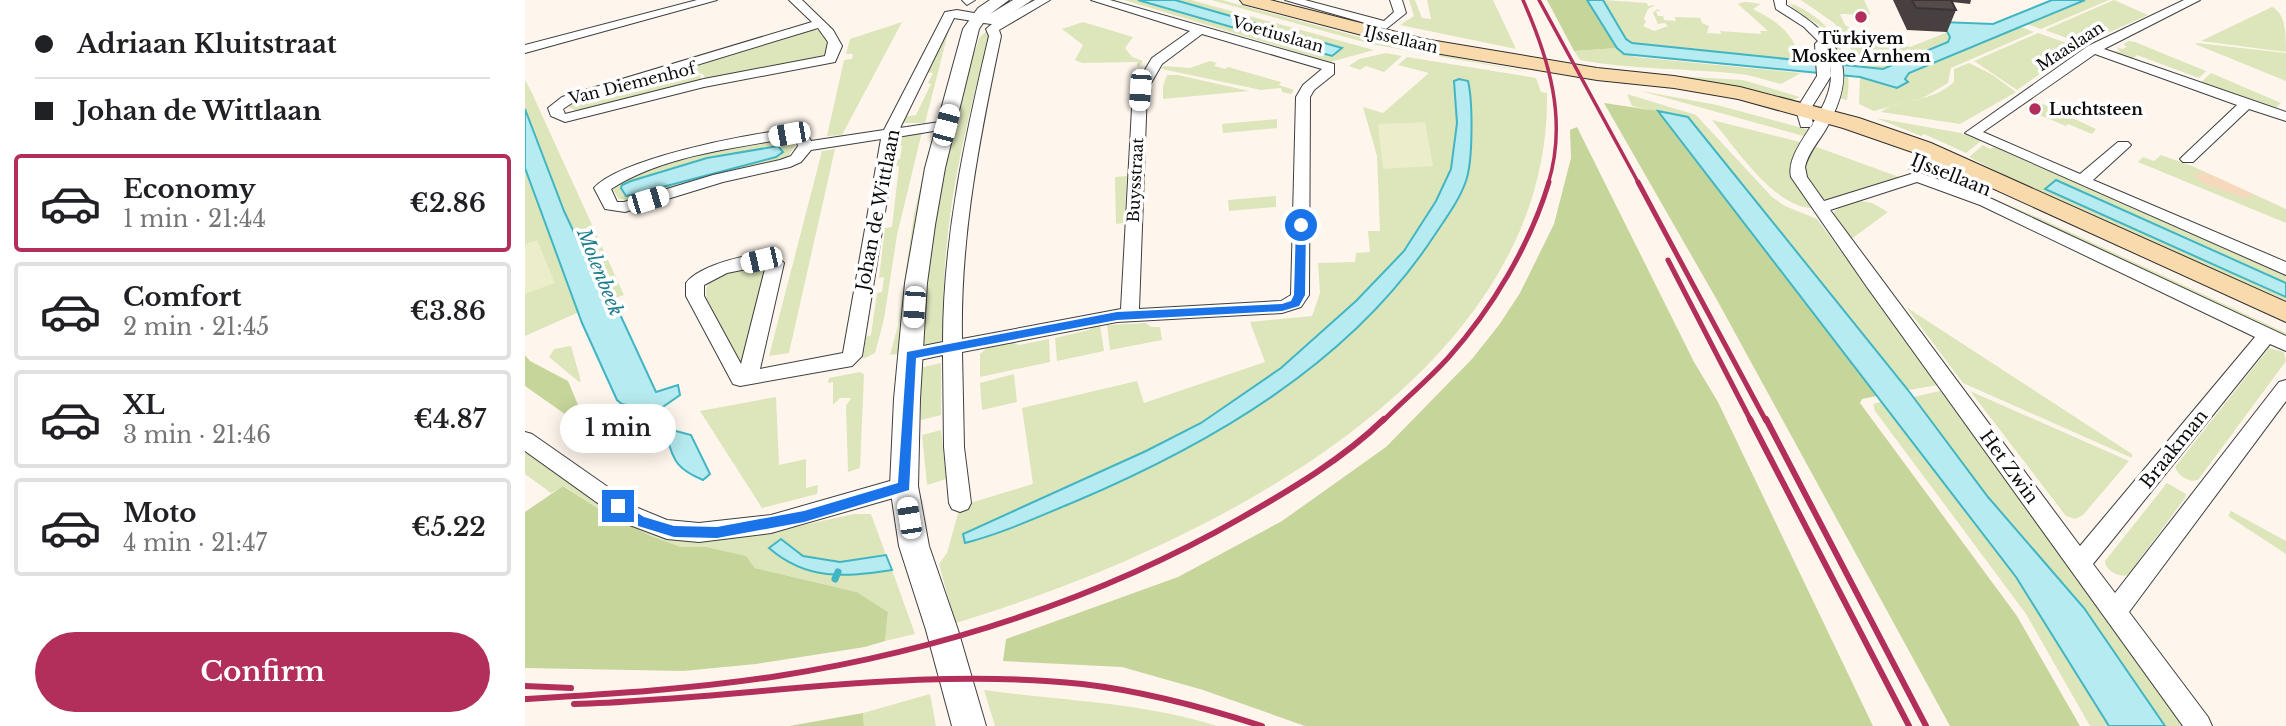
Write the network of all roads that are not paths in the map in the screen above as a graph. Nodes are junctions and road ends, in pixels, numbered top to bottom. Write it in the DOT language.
graph roads {
  1 [pos="711,0"];
  2 [pos="795,0"];
  3 [pos="1000,0"];
  4 [pos="1024,0"];
  5 [pos="1044,0"];
  6 [pos="1097,0"];
  7 [pos="1249,0"];
  8 [pos="1291,0"];
  9 [pos="1396,0"];
  10 [pos="1780,0"];
  11 [pos="2194,0"];
  12 [pos="991,20"];
  13 [pos="818,24"];
  14 [pos="1200,30"];
  15 [pos="525,49"];
  16 [pos="2093,49"];
  17 [pos="1831,69"];
  18 [pos="2247,103"];
  19 [pos="2286,117"];
  20 [pos="1813,119"];
  21 [pos="946,125"];
  22 [pos="890,132"];
  23 [pos="2123,145"];
  24 [pos="806,146"];
  25 [pos="2188,159"];
  26 [pos="2082,181"];
  27 [pos="1821,210"];
  28 [pos="2286,270"];
  29 [pos="2286,313"];
  30 [pos="1130,315"];
  31 [pos="2280,335"];
  32 [pos="951,347"];
  33 [pos="911,355"];
  34 [pos="845,361"];
  35 [pos="748,377"];
  36 [pos="2286,387"];
  37 [pos="525,440"];
  38 [pos="904,486"];
  39 [pos="960,503"];
  40 [pos="2080,563"];
  41 [pos="2115,612"];
  42 [pos="969,726"];
  43 [pos="2199,726"];
  1 -- 15 [label="street"];
  2 -- 13 [label="street, Van Diemenhof"];
  3 -- 12 [label="street"];
  4 -- 12 [label="street"];
  5 -- 12 [label="street"];
  6 -- 14 [label="street, Voetiuslaan"];
  7 -- 20 [label="main road, IJssellaan"];
  8 -- 9 [label="street"];
  10 -- 17 [label="street"];
  11 -- 16 [label="street, Maaslaan"];
  12 -- 21 [label="street"];
  12 -- 22 [label="street, Johan de Wittlaan"];
  12 -- 32 [label="street"];
  13 -- 13 [label="street, Van Diemenhof"];
  14 -- 30 [label="street, Buysstraat"];
  14 -- 30 [label="street, Voetiuslaan"];
  16 -- 18 [label="street"];
  16 -- 26 [label="street, Maaslaan"];
  17 -- 20 [label="street"];
  17 -- 20 [label="street"];
  18 -- 19 [label="street"];
  18 -- 25 [label="street"];
  20 -- 27 [label="street, Het Zwin"];
  20 -- 29 [label="main road, IJssellaan"];
  20 -- 31 [label="main road, IJssellaan"];
  21 -- 22 [label="street"];
  21 -- 33 [label="street"];
  22 -- 24 [label="street"];
  22 -- 34 [label="street, Johan de Wittlaan"];
  23 -- 26 [label="street"];
  24 -- 24 [label="street"];
  26 -- 28 [label="street"];
  27 -- 31 [label="street, IJssellaan"];
  27 -- 40 [label="street, Het Zwin"];
  30 -- 32 [label="street"];
  31 -- 40 [label="street, Braakman"];
  32 -- 33 [label="street"];
  32 -- 39 [label="street"];
  33 -- 38 [label="street"];
  34 -- 35 [label="street"];
  35 -- 35 [label="street"];
  36 -- 41 [label="street"];
  37 -- 38 [label="street"];
  38 -- 42 [label="street"];
  40 -- 41 [label="street, Het Zwin"];
  41 -- 43 [label="street, Het Zwin"];
}
